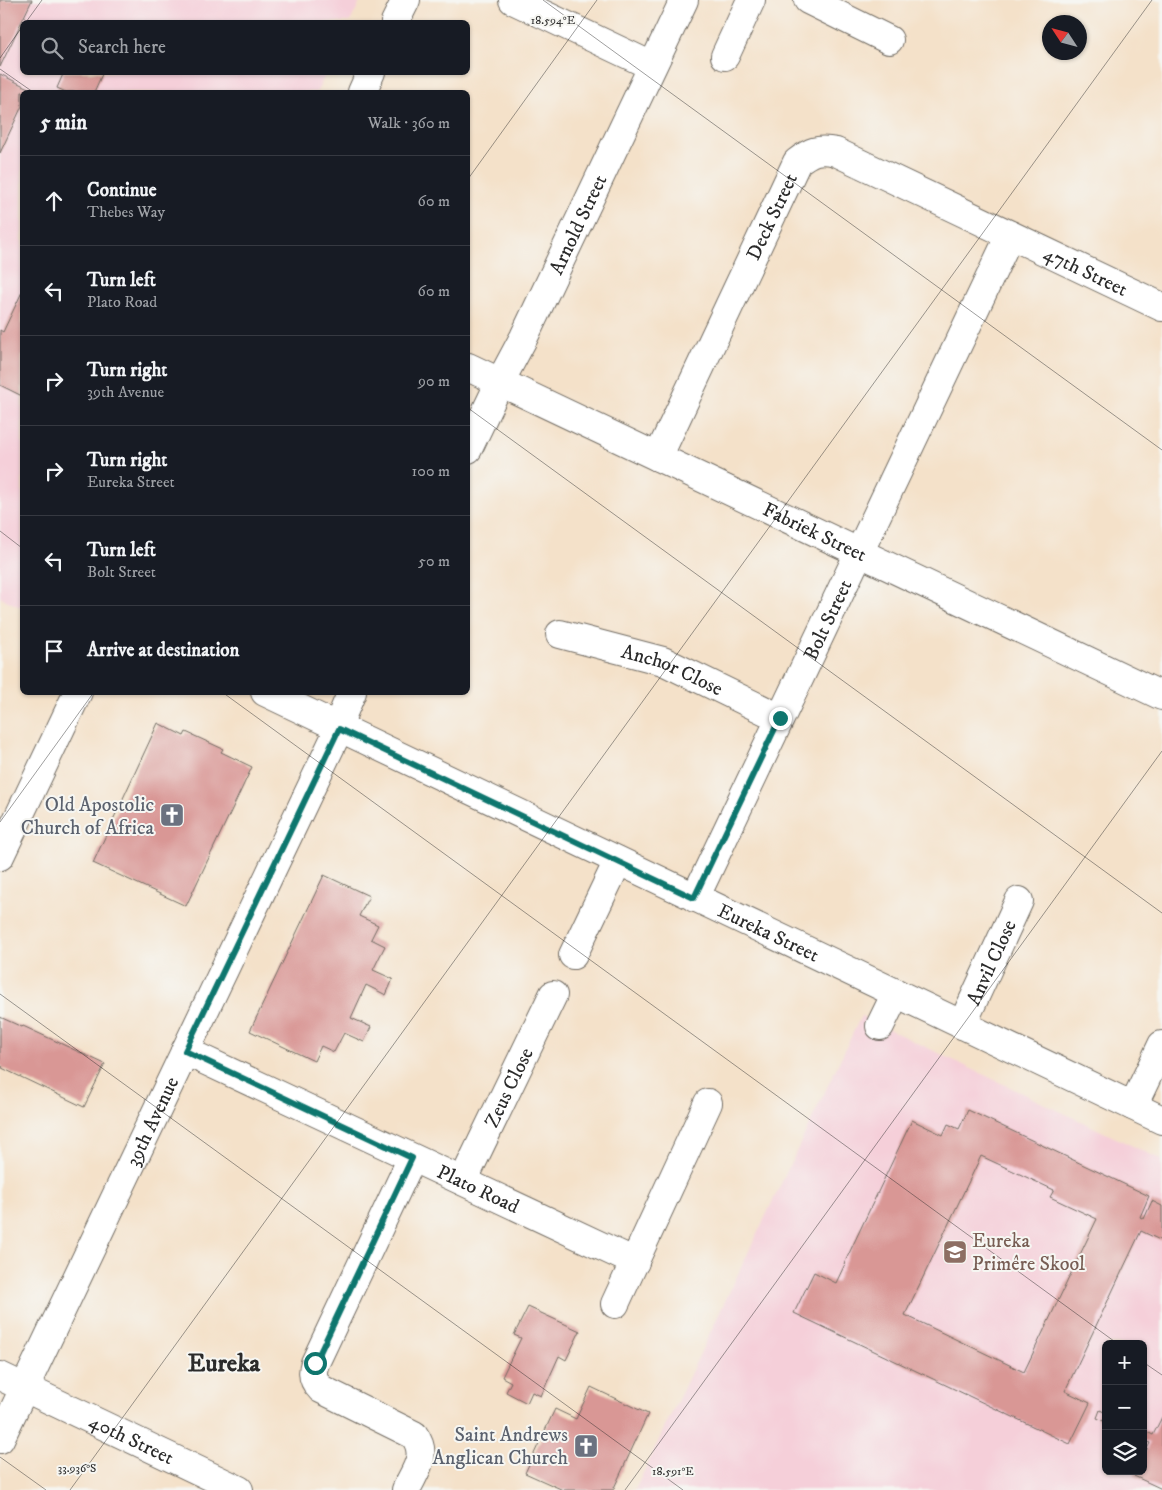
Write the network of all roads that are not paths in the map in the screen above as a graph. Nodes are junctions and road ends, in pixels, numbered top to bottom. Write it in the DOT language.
graph roads {
  1 [pos="406,0"];
  2 [pos="513,0"];
  3 [pos="684,0"];
  4 [pos="751,0"];
  5 [pos="808,0"];
  6 [pos="396,20"];
  7 [pos="889,40"];
  8 [pos="725,56"];
  9 [pos="652,66"];
  10 [pos="370,75"];
  11 [pos="363,90"];
  12 [pos="1010,235"];
  13 [pos="1162,307"];
  14 [pos="470,368"];
  15 [pos="500,382"];
  16 [pos="470,445"];
  17 [pos="658,457"];
  18 [pos="859,552"];
  19 [pos="560,634"];
  20 [pos="77,695"];
  21 [pos="271,695"];
  22 [pos="351,695"];
  23 [pos="1162,696"];
  24 [pos="780,718"];
  25 [pos="339,729"];
  26 [pos="0,856"];
  27 [pos="618,861"];
  28 [pos="694,898"];
  29 [pos="1019,901"];
  30 [pos="572,955"];
  31 [pos="896,993"];
  32 [pos="553,995"];
  33 [pos="962,1025"];
  34 [pos="880,1026"];
  35 [pos="1162,1045"];
  36 [pos="185,1051"];
  37 [pos="708,1103"];
  38 [pos="1134,1106"];
  39 [pos="1162,1120"];
  40 [pos="412,1158"];
  41 [pos="463,1181"];
  42 [pos="635,1262"];
  43 [pos="615,1304"];
  44 [pos="0,1376"];
  45 [pos="25,1388"];
  46 [pos="0,1439"];
  47 [pos="233,1489"];
  48 [pos="406,1490"];
  1 -- 6 [label="street"];
  2 -- 9 [label="street"];
  3 -- 9 [label="street, Arnold Street"];
  4 -- 8 [label="street"];
  5 -- 7 [label="street"];
  9 -- 15 [label="street, Arnold Street"];
  10 -- 11 [label="street"];
  12 -- 13 [label="street, 47th Street"];
  12 -- 17 [label="street, Deck Street"];
  12 -- 18 [label="street, Bolt Street"];
  14 -- 15 [label="street, Fabriek Street"];
  15 -- 16 [label="street"];
  15 -- 17 [label="street, Fabriek Street"];
  17 -- 18 [label="street, Fabriek Street"];
  18 -- 23 [label="street, Fabriek Street"];
  18 -- 24 [label="street, Bolt Street"];
  19 -- 24 [label="street, Anchor Close"];
  20 -- 26 [label="street"];
  21 -- 25 [label="street, Eureka Street"];
  22 -- 25 [label="street, 39th Avenue"];
  24 -- 28 [label="street, Bolt Street"];
  25 -- 27 [label="street, Eureka Street"];
  25 -- 36 [label="street, 39th Avenue"];
  27 -- 28 [label="street, Eureka Street"];
  27 -- 30 [label="street"];
  28 -- 31 [label="street, Eureka Street"];
  29 -- 33 [label="street, Anvil Close"];
  31 -- 33 [label="street, Eureka Street"];
  31 -- 34 [label="street"];
  32 -- 41 [label="street, Zeus Close"];
  33 -- 38 [label="street, Eureka Street"];
  35 -- 38 [label="street"];
  36 -- 40 [label="street, Plato Road"];
  36 -- 45 [label="street, 39th Avenue"];
  37 -- 42 [label="street"];
  38 -- 39 [label="street, Eureka Street"];
  40 -- 41 [label="street, Plato Road"];
  40 -- 48 [label="street"];
  41 -- 42 [label="street, Plato Road"];
  42 -- 43 [label="street"];
  44 -- 45 [label="street, 40th Street"];
  45 -- 46 [label="street, 39th Avenue"];
  45 -- 47 [label="street, 40th Street"];
}
